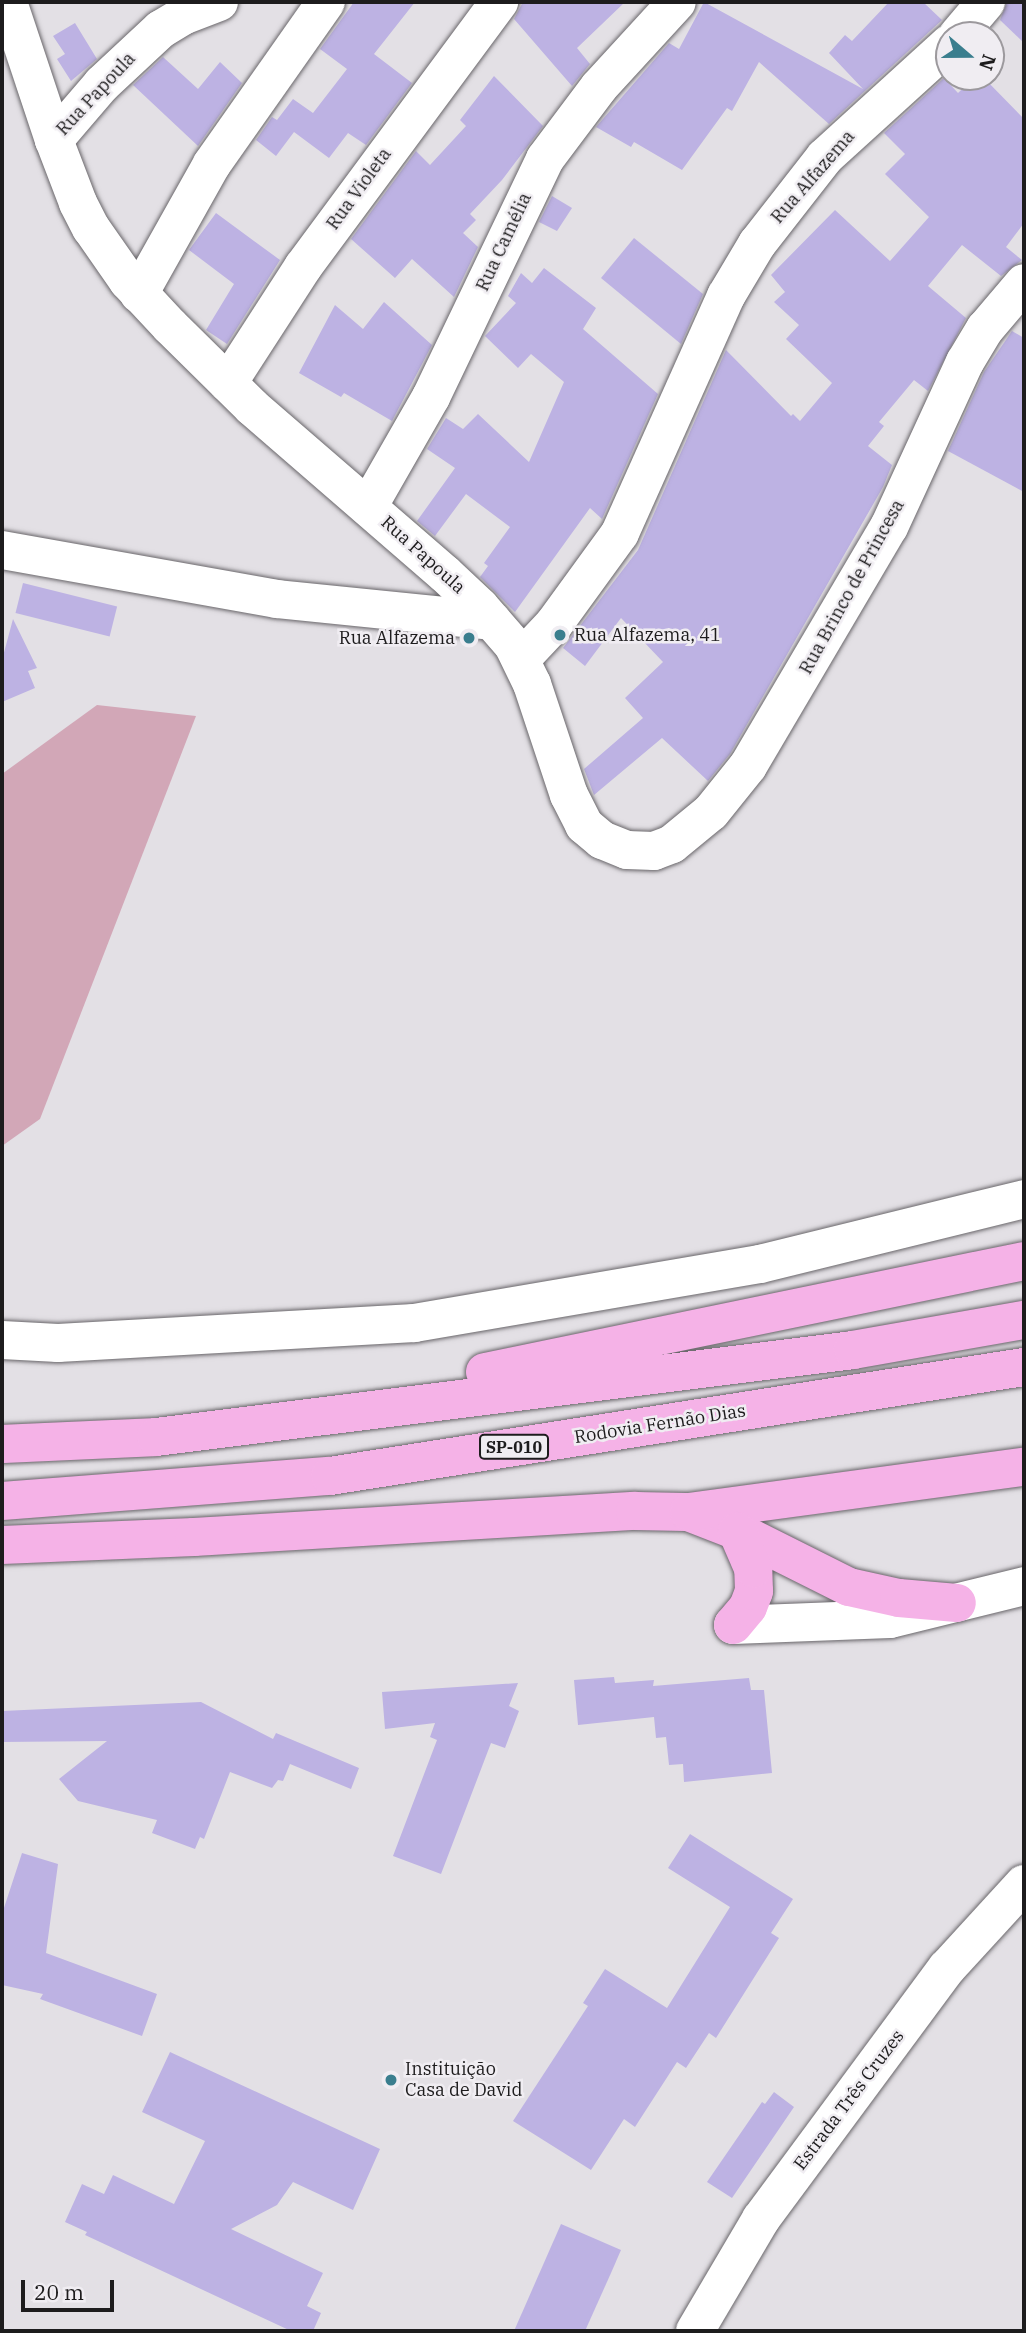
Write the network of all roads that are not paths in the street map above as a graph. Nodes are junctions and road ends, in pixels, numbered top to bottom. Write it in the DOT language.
graph roads {
  1 [pos="8,2"];
  2 [pos="219,2"];
  3 [pos="326,2"];
  4 [pos="499,2"];
  5 [pos="677,2"];
  6 [pos="986,2"];
  7 [pos="970,21"];
  8 [pos="935,57"];
  9 [pos="54,140"];
  10 [pos="1024,283"];
  11 [pos="139,295"];
  12 [pos="228,383"];
  13 [pos="368,507"];
  14 [pos="2,550"];
  15 [pos="492,621"];
  16 [pos="521,659"];
  17 [pos="640,852"];
  18 [pos="1024,1199"];
  19 [pos="1024,1261"];
  20 [pos="1024,1320"];
  21 [pos="2,1340"];
  22 [pos="1024,1367"];
  23 [pos="128,1438"];
  24 [pos="2,1444"];
  25 [pos="1024,1467"];
  26 [pos="2,1502"];
  27 [pos="689,1512"];
  28 [pos="737,1531"];
  29 [pos="2,1545"];
  30 [pos="1024,1586"];
  31 [pos="957,1604"];
  32 [pos="733,1625"];
  33 [pos="1024,1884"];
  34 [pos="695,2331"];
  1 -- 9 [label="street"];
  2 -- 9 [label="street, Rua Papoula"];
  3 -- 11 [label="street"];
  4 -- 12 [label="street, Rua Violeta"];
  5 -- 13 [label="street, Rua Camélia"];
  6 -- 7 [label="street"];
  8 -- 16 [label="street, Rua Alfazema"];
  9 -- 11 [label="street, Rua Papoula"];
  10 -- 17 [label="street, Rua Brinco de Princesa"];
  11 -- 12 [label="street, Rua Papoula"];
  12 -- 13 [label="street, Rua Papoula"];
  13 -- 15 [label="street, Rua Papoula"];
  14 -- 15 [label="street"];
  15 -- 16 [label="street, Rua Papoula"];
  16 -- 17 [label="street, Rua Papoula"];
  18 -- 21 [label="street"];
  19 -- 23 [label="highway"];
  20 -- 23 [label="highway"];
  22 -- 26 [label="highway, Rodovia Fernão Dias / SP-010"];
  23 -- 24 [label="highway"];
  25 -- 27 [label="highway"];
  27 -- 28 [label="highway"];
  27 -- 29 [label="highway"];
  28 -- 31 [label="highway"];
  28 -- 32 [label="highway"];
  30 -- 31 [label="street"];
  31 -- 32 [label="street"];
  33 -- 34 [label="street, Estrada Três Cruzes"];
}
